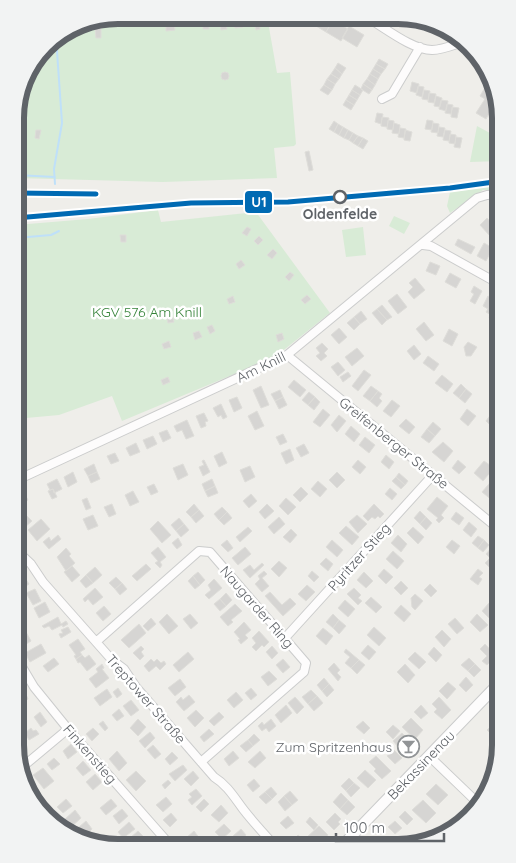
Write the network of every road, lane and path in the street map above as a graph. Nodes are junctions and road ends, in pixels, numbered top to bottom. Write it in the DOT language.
graph roads {
  1 [pos="377,24"];
  2 [pos="457,44"];
  3 [pos="420,48"];
  4 [pos="382,99"];
  5 [pos="492,195"];
  6 [pos="423,244"];
  7 [pos="492,280"];
  8 [pos="287,356"];
  9 [pos="432,475"];
  10 [pos="24,477"];
  11 [pos="492,524"];
  12 [pos="24,557"];
  13 [pos="285,638"];
  14 [pos="96,642"];
  15 [pos="24,670"];
  16 [pos="492,691"];
  17 [pos="68,729"];
  18 [pos="430,756"];
  19 [pos="201,762"];
  20 [pos="26,764"];
  21 [pos="475,801"];
  22 [pos="165,839"];
  23 [pos="269,839"];
  24 [pos="349,839"];
  1 -- 3 [label="street"];
  2 -- 3 [label="street"];
  3 -- 4 [label="street"];
  5 -- 6 [label="street, Am Knill"];
  6 -- 7 [label="street"];
  6 -- 8 [label="street, Am Knill"];
  8 -- 9 [label="street, Greifenberger Straße"];
  8 -- 10 [label="street, Am Knill"];
  9 -- 11 [label="street, Greifenberger Straße"];
  9 -- 13 [label="street, Pyritzer Stieg"];
  12 -- 14 [label="street, Treptower Straße"];
  13 -- 14 [label="street, Naugarder Ring"];
  13 -- 19 [label="street, Naugarder Ring"];
  14 -- 19 [label="street, Treptower Straße"];
  15 -- 17 [label="street, Finkenstieg"];
  16 -- 18 [label="street, Bekassinenau"];
  17 -- 20 [label="street"];
  17 -- 22 [label="street, Finkenstieg"];
  18 -- 21 [label="street"];
  18 -- 24 [label="street, Bekassinenau"];
  19 -- 23 [label="street, Treptower Straße"];
}
